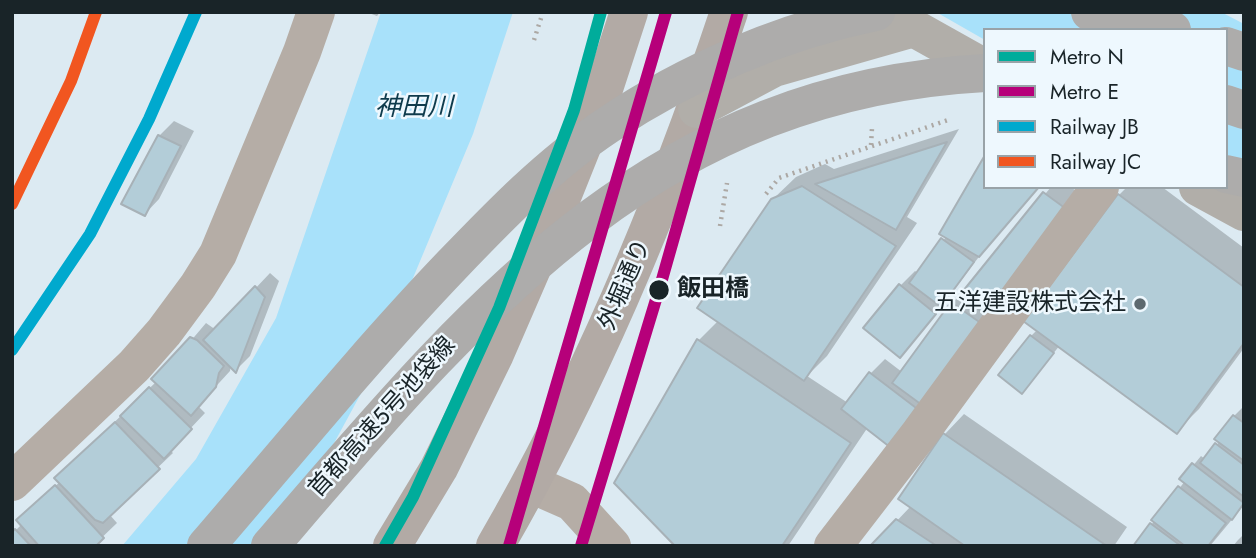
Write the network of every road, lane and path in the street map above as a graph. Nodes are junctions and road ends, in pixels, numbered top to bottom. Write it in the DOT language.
graph roads {
  1 [pos="316,12"];
  2 [pos="543,12"];
  3 [pos="629,12"];
  4 [pos="729,12"];
  5 [pos="876,12"];
  6 [pos="1090,12"];
  7 [pos="900,20"];
  8 [pos="1163,28"];
  9 [pos="534,40"];
  10 [pos="983,70"];
  11 [pos="983,71"];
  12 [pos="696,109"];
  13 [pos="956,117"];
  14 [pos="1099,189"];
  15 [pos="1202,189"];
  16 [pos="766,194"];
  17 [pos="1244,212"];
  18 [pos="12,482"];
  19 [pos="531,484"];
  20 [pos="206,546"];
  21 [pos="270,546"];
  22 [pos="392,546"];
  23 [pos="495,546"];
  24 [pos="612,546"];
  25 [pos="833,546"];
  1 -- 18 [label="street"];
  2 -- 9 [label="path"];
  3 -- 22 [label="main road"];
  4 -- 12 [label="main road, 外堀通り"];
  5 -- 20 [label="highway, 首都高速5号池袋線, bridge"];
  6 -- 8 [label="highway"];
  7 -- 10 [label="main road"];
  7 -- 12 [label="main road"];
  11 -- 21 [label="highway, 首都高速5号池袋線, bridge"];
  12 -- 19 [label="main road, 外堀通り"];
  13 -- 16 [label="path"];
  14 -- 25 [label="street"];
  15 -- 17 [label="main road"];
  19 -- 23 [label="main road, 外堀通り"];
  19 -- 24 [label="street"];
}
